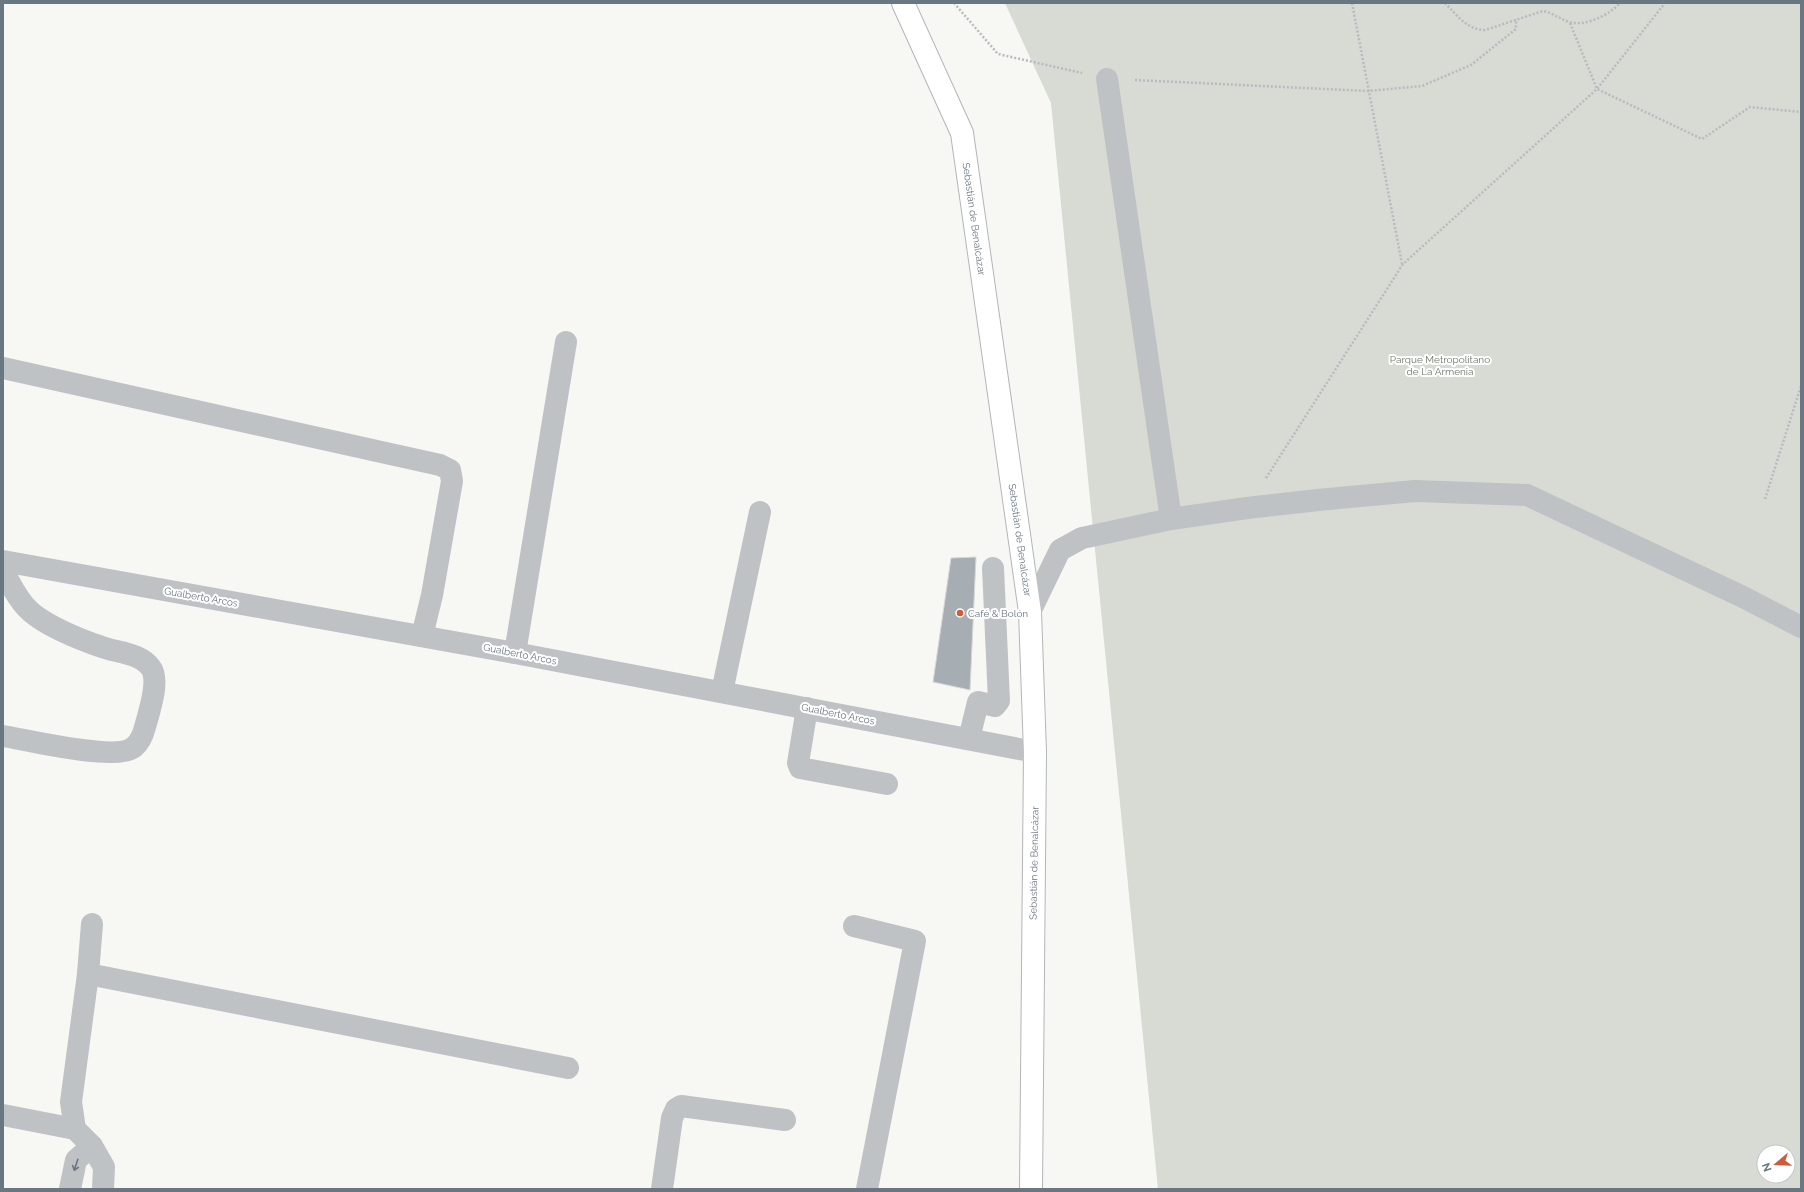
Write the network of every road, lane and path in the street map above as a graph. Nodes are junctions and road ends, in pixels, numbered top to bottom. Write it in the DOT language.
graph roads {
  1 [pos="903,3"];
  2 [pos="954,3"];
  3 [pos="1352,3"];
  4 [pos="1445,3"];
  5 [pos="1620,3"];
  6 [pos="1665,3"];
  7 [pos="1516,19"];
  8 [pos="1570,22"];
  9 [pos="1106,79"];
  10 [pos="1597,89"];
  11 [pos="1368,90"];
  12 [pos="1801,112"];
  13 [pos="1403,264"];
  14 [pos="566,342"];
  15 [pos="3,368"];
  16 [pos="1801,386"];
  17 [pos="1765,499"];
  18 [pos="1247,508"];
  19 [pos="760,512"];
  20 [pos="1171,519"];
  21 [pos="3,561"];
  22 [pos="993,568"];
  23 [pos="5,580"];
  24 [pos="1030,612"];
  25 [pos="1801,627"];
  26 [pos="422,636"];
  27 [pos="515,653"];
  28 [pos="722,692"];
  29 [pos="807,708"];
  30 [pos="3,736"];
  31 [pos="969,739"];
  32 [pos="1035,752"];
  33 [pos="887,784"];
  34 [pos="92,924"];
  35 [pos="854,926"];
  36 [pos="88,974"];
  37 [pos="568,1068"];
  38 [pos="3,1115"];
  39 [pos="785,1120"];
  40 [pos="75,1129"];
  41 [pos="92,1146"];
  42 [pos="70,1189"];
  43 [pos="103,1189"];
  44 [pos="662,1189"];
  45 [pos="867,1189"];
  46 [pos="1031,1189"];
  1 -- 24 [label="main road, Sebastián de Benalcázar"];
  2 -- 9 [label="path"];
  3 -- 11 [label="path"];
  4 -- 7 [label="path"];
  5 -- 8 [label="path"];
  6 -- 10 [label="path"];
  7 -- 8 [label="path"];
  7 -- 11 [label="path"];
  8 -- 10 [label="path"];
  9 -- 11 [label="path"];
  9 -- 20 [label="street"];
  10 -- 12 [label="path"];
  10 -- 13 [label="path"];
  11 -- 13 [label="path"];
  13 -- 18 [label="path"];
  14 -- 27 [label="street"];
  15 -- 26 [label="street"];
  16 -- 17 [label="path"];
  18 -- 20 [label="street"];
  18 -- 25 [label="street"];
  19 -- 28 [label="street"];
  20 -- 24 [label="street"];
  21 -- 26 [label="street, Gualberto Arcos"];
  22 -- 31 [label="street"];
  23 -- 30 [label="street"];
  24 -- 32 [label="main road, Sebastián de Benalcázar"];
  26 -- 27 [label="street, Gualberto Arcos"];
  27 -- 28 [label="street, Gualberto Arcos"];
  28 -- 29 [label="street, Gualberto Arcos"];
  29 -- 31 [label="street, Gualberto Arcos"];
  29 -- 33 [label="street"];
  31 -- 32 [label="street, Gualberto Arcos"];
  32 -- 46 [label="main road, Sebastián de Benalcázar"];
  34 -- 36 [label="street"];
  35 -- 45 [label="street"];
  36 -- 37 [label="street"];
  36 -- 40 [label="street"];
  38 -- 40 [label="street"];
  39 -- 44 [label="street"];
  40 -- 41 [label="street"];
  41 -- 42 [label="street, one-way"];
  41 -- 43 [label="street"];
}
